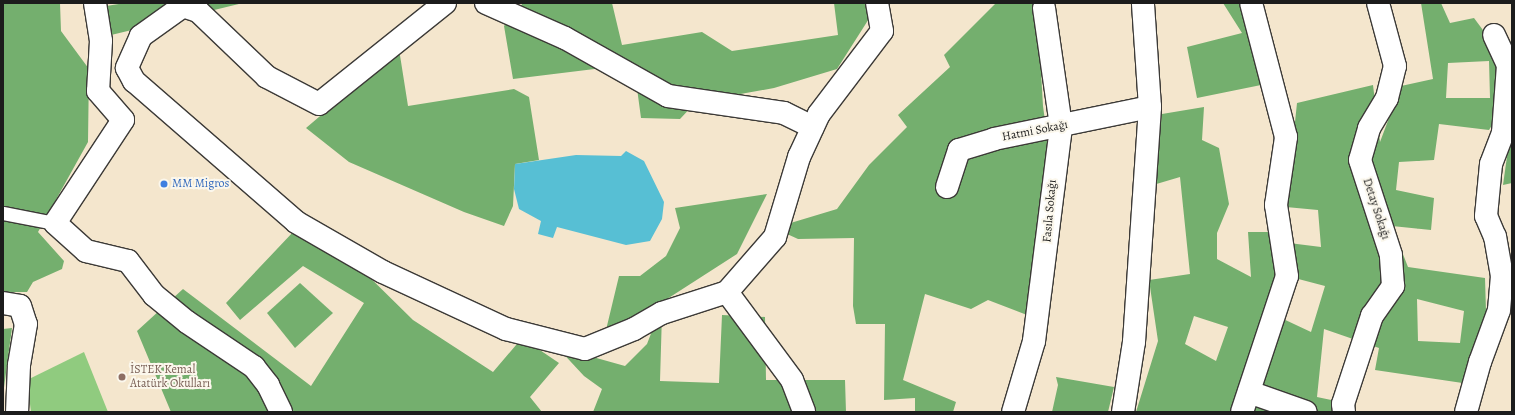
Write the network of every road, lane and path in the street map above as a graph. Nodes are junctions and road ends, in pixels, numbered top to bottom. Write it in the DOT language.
graph roads {
  1 [pos="95,3"];
  2 [pos="445,3"];
  3 [pos="486,3"];
  4 [pos="877,3"];
  5 [pos="1143,3"];
  6 [pos="1251,3"];
  7 [pos="1378,3"];
  8 [pos="1044,8"];
  9 [pos="1494,35"];
  10 [pos="141,36"];
  11 [pos="101,55"];
  12 [pos="1150,107"];
  13 [pos="1062,126"];
  14 [pos="813,127"];
  15 [pos="947,187"];
  16 [pos="3,213"];
  17 [pos="60,222"];
  18 [pos="727,292"];
  19 [pos="3,303"];
  20 [pos="1246,402"];
  21 [pos="17,412"];
  22 [pos="281,412"];
  23 [pos="804,412"];
  24 [pos="1014,412"];
  25 [pos="1123,412"];
  26 [pos="1306,412"];
  27 [pos="1344,412"];
  28 [pos="1466,412"];
  1 -- 11 [label="street"];
  2 -- 10 [label="street"];
  3 -- 14 [label="street"];
  4 -- 14 [label="street"];
  5 -- 12 [label="street"];
  6 -- 20 [label="street"];
  7 -- 27 [label="street, Detay Sokağı"];
  8 -- 13 [label="street, Fasıla Sokağı"];
  9 -- 28 [label="street"];
  10 -- 11 [label="street"];
  10 -- 18 [label="street"];
  11 -- 17 [label="street"];
  12 -- 13 [label="street, Hatmi Sokağı"];
  12 -- 25 [label="street"];
  13 -- 15 [label="street, Hatmi Sokağı"];
  13 -- 24 [label="street, Fasıla Sokağı"];
  14 -- 18 [label="street"];
  16 -- 17 [label="lane"];
  17 -- 22 [label="street"];
  18 -- 23 [label="street"];
  19 -- 21 [label="street"];
  20 -- 26 [label="street"];
}
